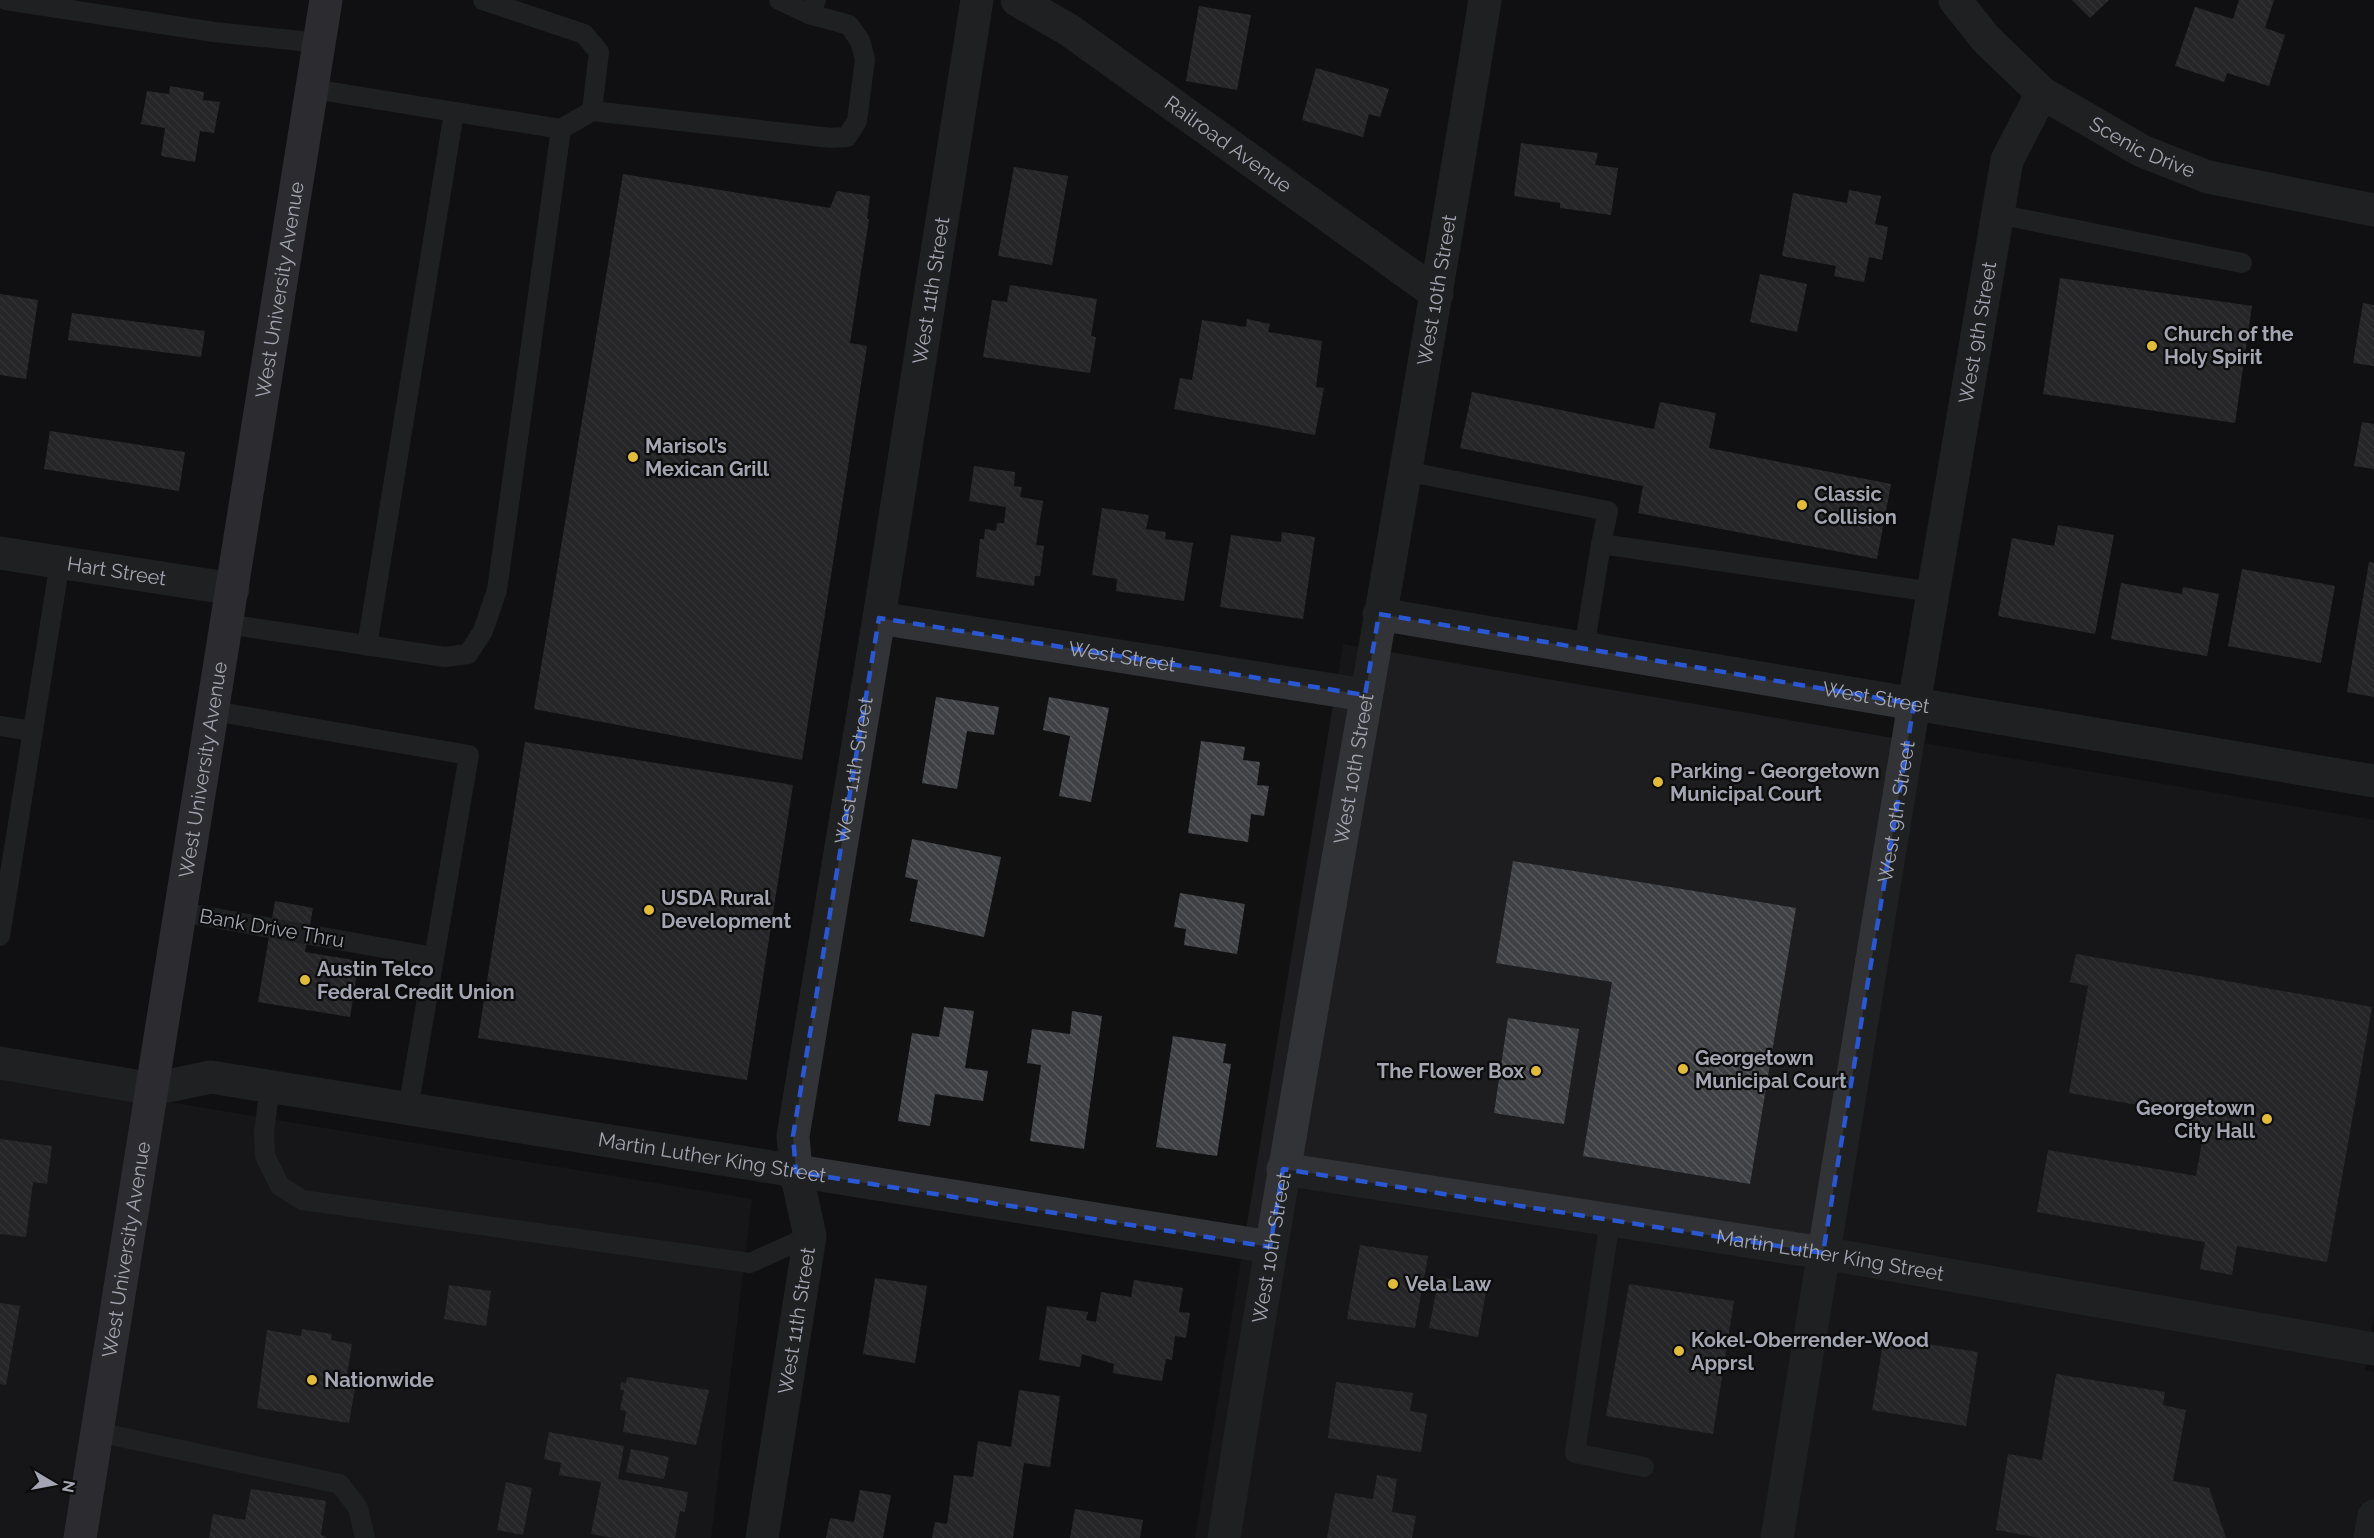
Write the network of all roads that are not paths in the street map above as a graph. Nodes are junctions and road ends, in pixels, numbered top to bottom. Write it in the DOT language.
graph roads {
  1 [pos="6,0"];
  2 [pos="326,0"];
  3 [pos="483,0"];
  4 [pos="779,0"];
  5 [pos="976,0"];
  6 [pos="1017,0"];
  7 [pos="1485,0"];
  8 [pos="1955,0"];
  9 [pos="812,7"];
  10 [pos="320,43"];
  11 [pos="313,88"];
  12 [pos="2042,93"];
  13 [pos="592,111"];
  14 [pos="454,112"];
  15 [pos="561,129"];
  16 [pos="2374,210"];
  17 [pos="1997,214"];
  18 [pos="2242,263"];
  19 [pos="1437,294"];
  20 [pos="1405,471"];
  21 [pos="1601,544"];
  22 [pos="0,553"];
  23 [pos="60,562"];
  24 [pos="233,589"];
  25 [pos="1933,592"];
  26 [pos="1379,614"];
  27 [pos="879,618"];
  28 [pos="227,624"];
  29 [pos="367,646"];
  30 [pos="1584,649"];
  31 [pos="1365,695"];
  32 [pos="1914,704"];
  33 [pos="213,711"];
  34 [pos="0,726"];
  35 [pos="33,731"];
  36 [pos="2374,781"];
  37 [pos="182,912"];
  38 [pos="0,936"];
  39 [pos="434,957"];
  40 [pos="0,1063"];
  41 [pos="270,1087"];
  42 [pos="153,1089"];
  43 [pos="408,1109"];
  44 [pos="1283,1169"];
  45 [pos="796,1172"];
  46 [pos="1610,1220"];
  47 [pos="810,1236"];
  48 [pos="1270,1247"];
  49 [pos="1823,1253"];
  50 [pos="2374,1349"];
  51 [pos="96,1432"];
  52 [pos="1644,1467"];
  53 [pos="2374,1516"];
  54 [pos="80,1538"];
  55 [pos="364,1538"];
  56 [pos="762,1538"];
  57 [pos="1224,1538"];
  58 [pos="1777,1538"];
  59 [pos="2370,1538"];
  1 -- 10 [label="lane"];
  2 -- 10 [label="main road, West University Avenue"];
  3 -- 13 [label="lane"];
  4 -- 9 [label="lane"];
  5 -- 27 [label="street, West 11th Street"];
  6 -- 19 [label="street, Railroad Avenue"];
  7 -- 19 [label="street, West 10th Street"];
  8 -- 12 [label="street, Scenic Drive"];
  9 -- 13 [label="lane"];
  10 -- 11 [label="main road, West University Avenue"];
  11 -- 14 [label="lane"];
  11 -- 24 [label="main road, West University Avenue"];
  12 -- 16 [label="street, Scenic Drive"];
  12 -- 17 [label="street, West 9th Street"];
  13 -- 15 [label="lane"];
  14 -- 15 [label="lane"];
  14 -- 29 [label="lane"];
  15 -- 29 [label="lane"];
  17 -- 18 [label="lane"];
  17 -- 25 [label="street, West 9th Street"];
  19 -- 20 [label="street, West 10th Street"];
  20 -- 21 [label="lane"];
  20 -- 26 [label="street, West 10th Street"];
  21 -- 25 [label="lane"];
  21 -- 30 [label="lane"];
  22 -- 23 [label="street, Hart Street"];
  23 -- 24 [label="street, Hart Street"];
  23 -- 35 [label="lane"];
  24 -- 28 [label="main road, West University Avenue"];
  25 -- 32 [label="street, West 9th Street"];
  26 -- 30 [label="street, West Street"];
  26 -- 31 [label="street, West 10th Street"];
  27 -- 31 [label="street, West Street"];
  27 -- 45 [label="street, West 11th Street"];
  28 -- 29 [label="lane"];
  28 -- 33 [label="main road, West University Avenue"];
  30 -- 32 [label="street, West Street"];
  31 -- 44 [label="street, West 10th Street"];
  32 -- 36 [label="street, West Street"];
  32 -- 49 [label="street, West 9th Street"];
  33 -- 37 [label="main road, West University Avenue"];
  33 -- 39 [label="lane"];
  34 -- 35 [label="lane"];
  35 -- 38 [label="lane"];
  37 -- 39 [label="lane, Bank Drive Thru"];
  37 -- 42 [label="main road, West University Avenue"];
  39 -- 43 [label="lane"];
  40 -- 42 [label="street"];
  41 -- 42 [label="street, Martin Luther King Street"];
  41 -- 43 [label="street, Martin Luther King Street"];
  41 -- 47 [label="lane"];
  42 -- 51 [label="main road, West University Avenue"];
  43 -- 45 [label="street, Martin Luther King Street"];
  44 -- 46 [label="street, Martin Luther King Street"];
  44 -- 48 [label="street, West 10th Street"];
  45 -- 47 [label="street, West 11th Street"];
  45 -- 48 [label="street, Martin Luther King Street"];
  46 -- 49 [label="street, Martin Luther King Street"];
  46 -- 52 [label="lane"];
  47 -- 56 [label="street, West 11th Street"];
  48 -- 57 [label="street, West 10th Street"];
  49 -- 50 [label="street, Martin Luther King Street"];
  49 -- 58 [label="street, West 9th Street"];
  51 -- 54 [label="main road, West University Avenue"];
  51 -- 55 [label="lane"];
  53 -- 59 [label="street"];
}
